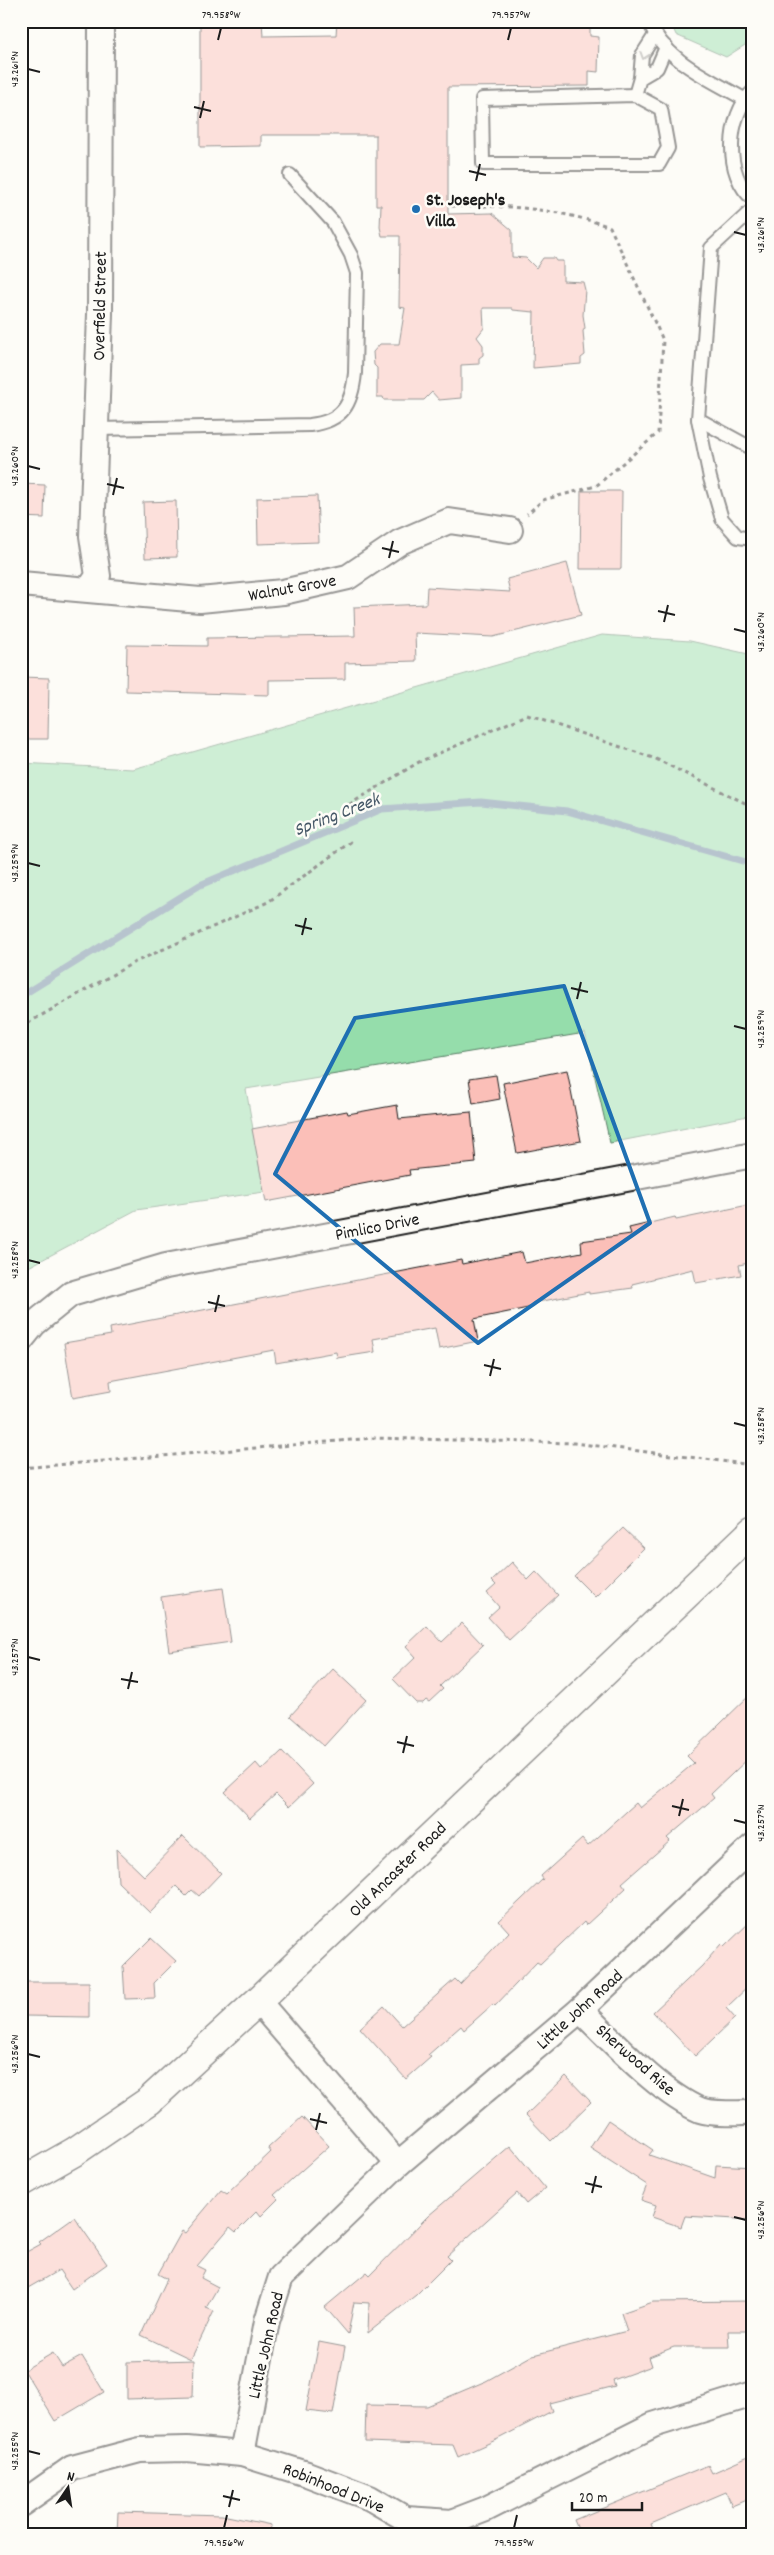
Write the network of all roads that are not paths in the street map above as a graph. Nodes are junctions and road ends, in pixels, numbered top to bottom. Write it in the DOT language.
graph roads {
  1 [pos="101,21"];
  2 [pos="649,21"];
  3 [pos="655,35"];
  4 [pos="666,47"];
  5 [pos="640,78"];
  6 [pos="635,95"];
  7 [pos="749,95"];
  8 [pos="290,175"];
  9 [pos="753,199"];
  10 [pos="753,209"];
  11 [pos="698,419"];
  12 [pos="96,429"];
  13 [pos="753,448"];
  14 [pos="510,530"];
  15 [pos="753,539"];
  16 [pos="21,584"];
  17 [pos="90,588"];
  18 [pos="753,1156"];
  19 [pos="21,1340"];
  20 [pos="753,1531"];
  21 [pos="753,1846"];
  22 [pos="258,2001"];
  23 [pos="580,2010"];
  24 [pos="753,2112"];
  25 [pos="398,2164"];
  26 [pos="21,2182"];
  27 [pos="753,2394"];
  28 [pos="242,2454"];
  29 [pos="21,2504"];
  1 -- 12 [label="street, Overfield Street"];
  2 -- 3 [label="lane"];
  3 -- 4 [label="lane"];
  3 -- 5 [label="lane, one-way"];
  4 -- 5 [label="lane"];
  4 -- 7 [label="lane"];
  5 -- 6 [label="lane"];
  6 -- 6 [label="lane"];
  7 -- 9 [label="lane"];
  8 -- 12 [label="lane"];
  10 -- 11 [label="lane"];
  11 -- 13 [label="lane"];
  11 -- 15 [label="lane"];
  12 -- 17 [label="street, Overfield Street"];
  14 -- 17 [label="street, Walnut Grove"];
  16 -- 17 [label="street, Walnut Grove"];
  18 -- 19 [label="street, Pimlico Drive"];
  20 -- 22 [label="street, Old Ancaster Road"];
  21 -- 23 [label="street, Little John Road"];
  22 -- 25 [label="street"];
  22 -- 26 [label="street, Old Ancaster Road"];
  23 -- 24 [label="street, Sherwood Rise"];
  23 -- 25 [label="street, Little John Road"];
  25 -- 28 [label="street, Little John Road"];
  27 -- 28 [label="street, Robinhood Drive"];
  28 -- 29 [label="street, Robinhood Drive"];
}
